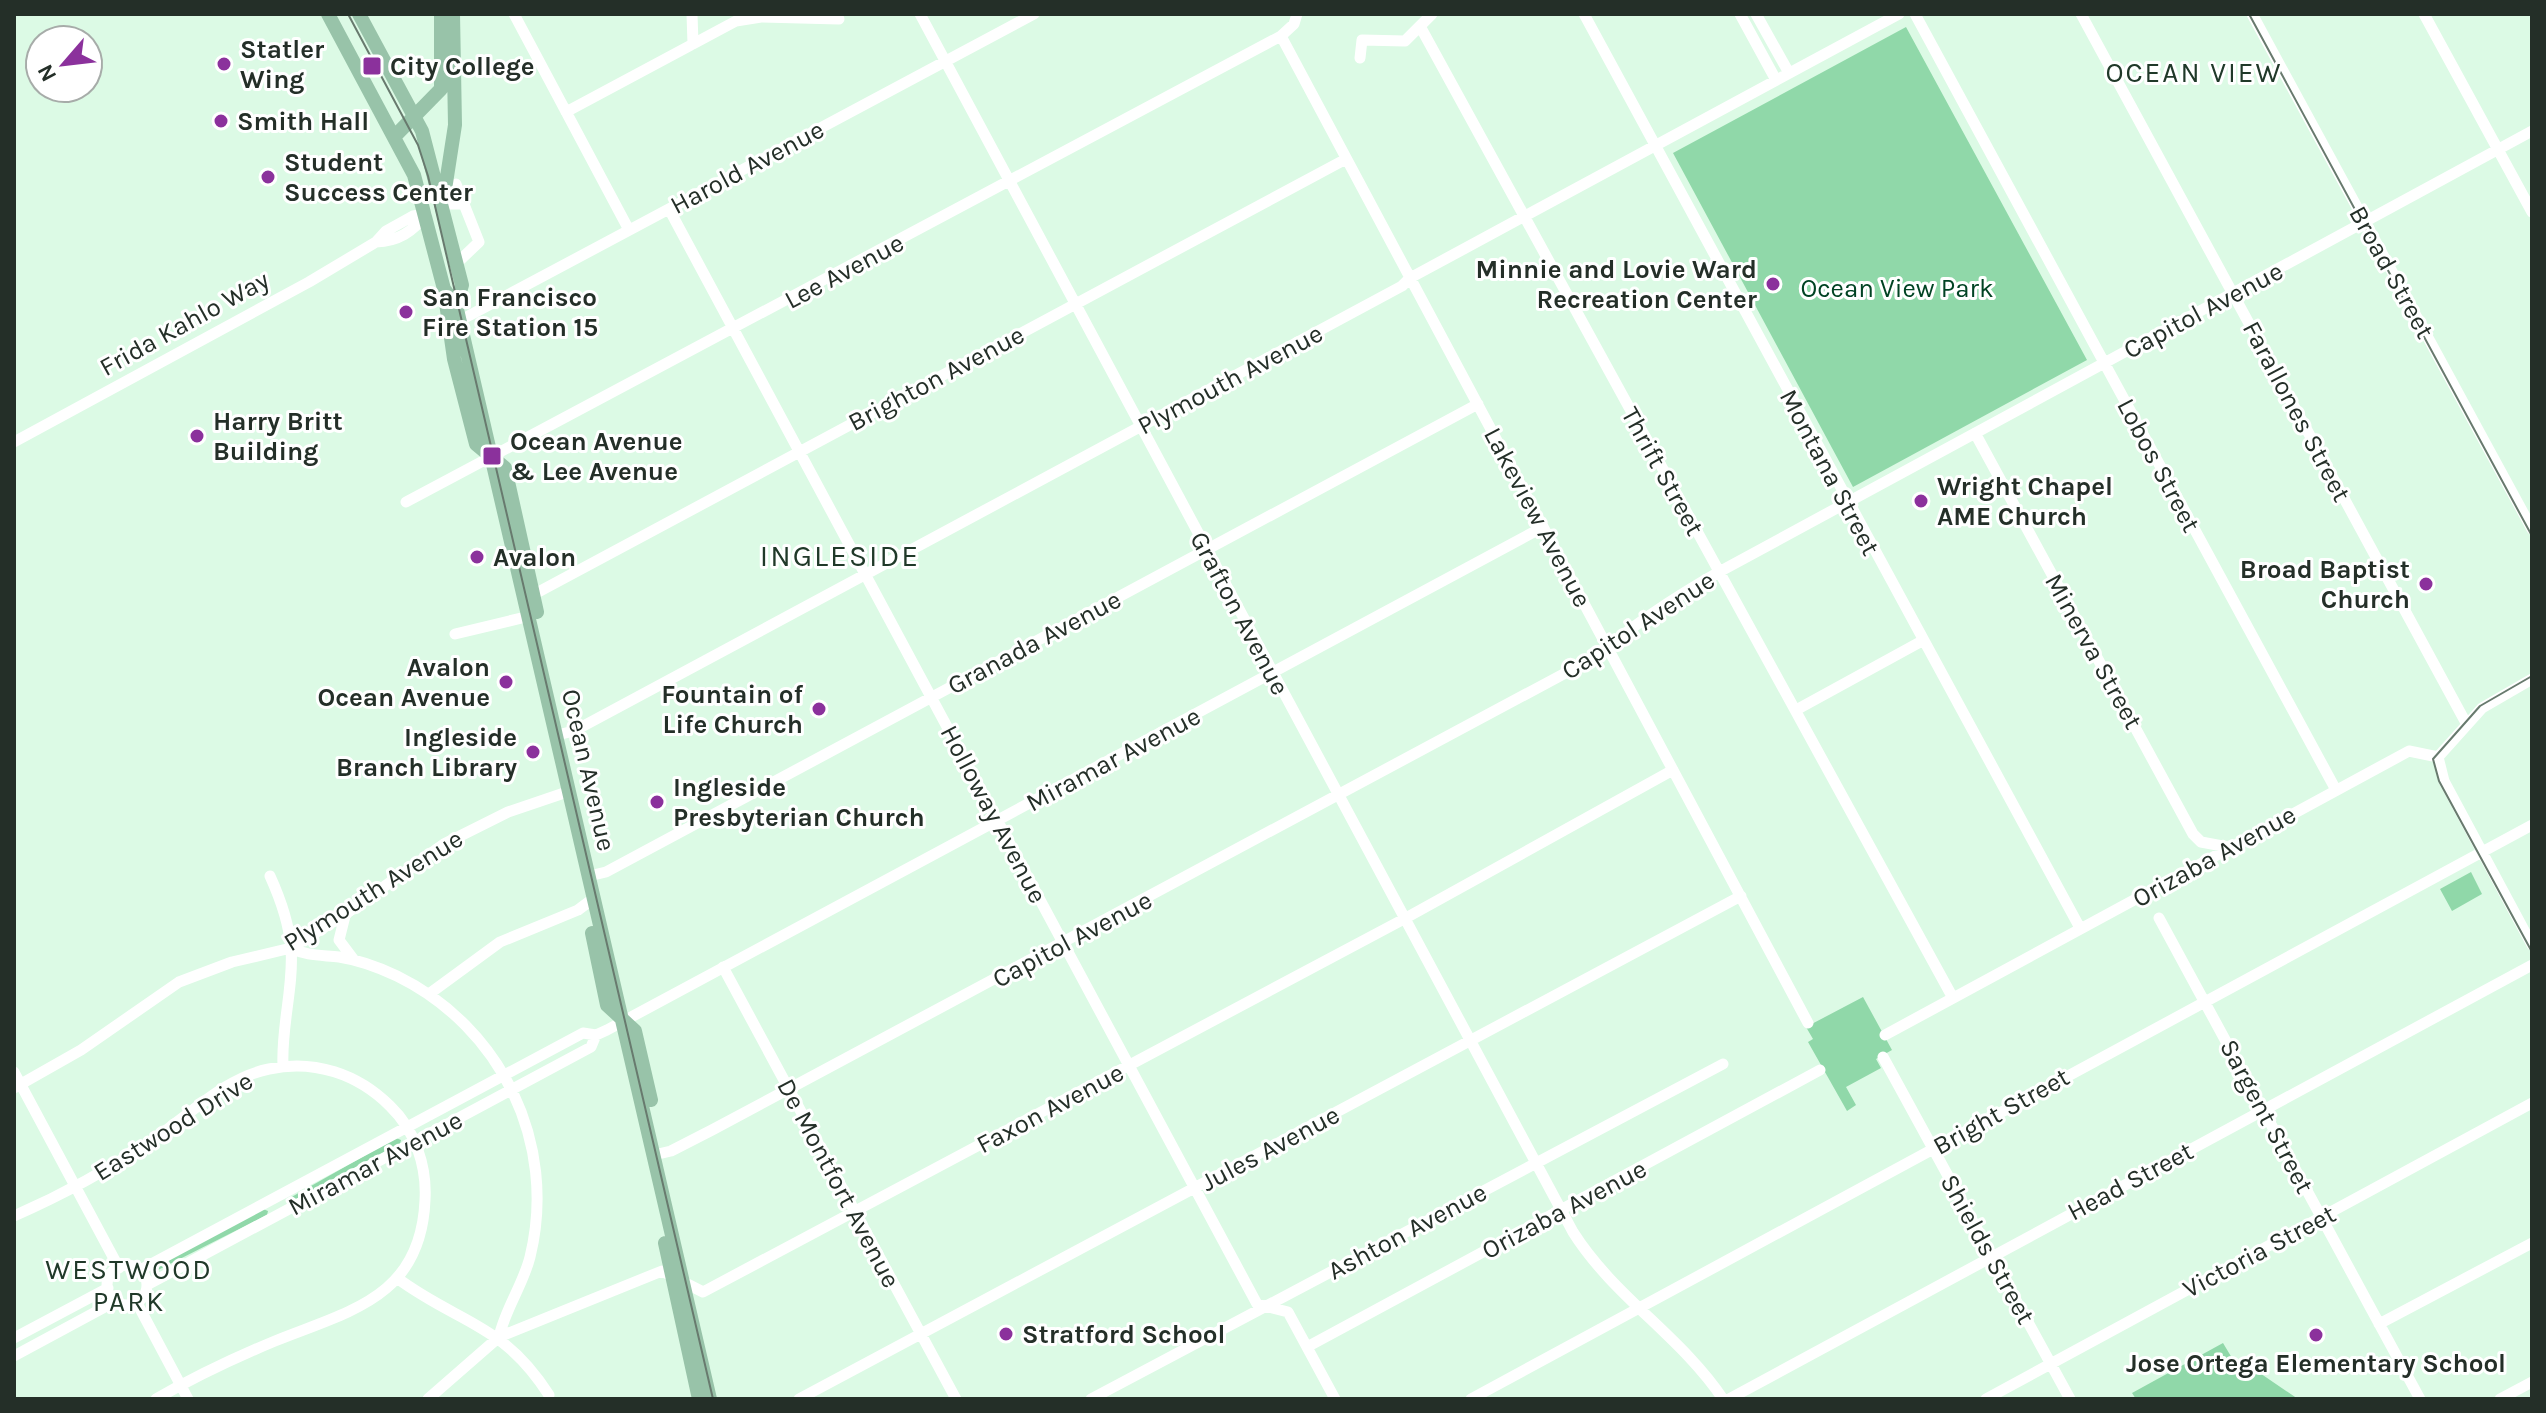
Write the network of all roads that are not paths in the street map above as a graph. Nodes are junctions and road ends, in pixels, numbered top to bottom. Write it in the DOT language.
graph roads {
  1 [pos="328,14"];
  2 [pos="359,14"];
  3 [pos="441,14"];
  4 [pos="453,14"];
  5 [pos="514,14"];
  6 [pos="692,14"];
  7 [pos="920,14"];
  8 [pos="1034,14"];
  9 [pos="1297,14"];
  10 [pos="1432,14"];
  11 [pos="1584,14"];
  12 [pos="1740,14"];
  13 [pos="1756,14"];
  14 [pos="1899,14"];
  15 [pos="1915,14"];
  16 [pos="2081,14"];
  17 [pos="2252,14"];
  18 [pos="2424,14"];
  19 [pos="839,19"];
  20 [pos="1421,28"];
  21 [pos="1281,36"];
  22 [pos="693,44"];
  23 [pos="1360,58"];
  24 [pos="945,61"];
  25 [pos="1789,73"];
  26 [pos="1776,80"];
  27 [pos="566,112"];
  28 [pos="414,114"];
  29 [pos="2532,131"];
  30 [pos="395,136"];
  31 [pos="1653,147"];
  32 [pos="2498,149"];
  33 [pos="1346,159"];
  34 [pos="1010,182"];
  35 [pos="456,184"];
  36 [pos="464,204"];
  37 [pos="669,209"];
  38 [pos="434,210"];
  39 [pos="2532,212"];
  40 [pos="1525,216"];
  41 [pos="2365,223"];
  42 [pos="629,230"];
  43 [pos="457,263"];
  44 [pos="1410,278"];
  45 [pos="444,289"];
  46 [pos="2233,293"];
  47 [pos="1075,304"];
  48 [pos="456,305"];
  49 [pos="459,321"];
  50 [pos="735,329"];
  51 [pos="2104,363"];
  52 [pos="1478,404"];
  53 [pos="1141,427"];
  54 [pos="1975,433"];
  55 [pos="14,442"];
  56 [pos="801,451"];
  57 [pos="492,457"];
  58 [pos="406,502"];
  59 [pos="1847,503"];
  60 [pos="1543,527"];
  61 [pos="2532,529"];
  62 [pos="1207,550"];
  63 [pos="1719,572"];
  64 [pos="866,574"];
  65 [pos="530,597"];
  66 [pos="530,616"];
  67 [pos="455,634"];
  68 [pos="1922,641"];
  69 [pos="1608,647"];
  70 [pos="538,652"];
  71 [pos="1272,674"];
  72 [pos="2532,679"];
  73 [pos="932,697"];
  74 [pos="1796,710"];
  75 [pos="2466,723"];
  76 [pos="557,735"];
  77 [pos="2438,757"];
  78 [pos="1673,770"];
  79 [pos="2336,790"];
  80 [pos="570,791"];
  81 [pos="1337,796"];
  82 [pos="997,821"];
  83 [pos="2532,825"];
  84 [pos="2229,848"];
  85 [pos="2481,852"];
  86 [pos="270,876"];
  87 [pos="589,876"];
  88 [pos="1741,896"];
  89 [pos="594,898"];
  90 [pos="347,913"];
  91 [pos="2159,918"];
  92 [pos="1404,919"];
  93 [pos="2080,928"];
  94 [pos="1062,944"];
  95 [pos="2532,945"];
  96 [pos="291,948"];
  97 [pos="355,960"];
  98 [pos="2532,965"];
  99 [pos="723,967"];
  100 [pos="429,994"];
  101 [pos="1953,998"];
  102 [pos="2204,1001"];
  103 [pos="622,1021"];
  104 [pos="1808,1023"];
  105 [pos="596,1035"];
  106 [pos="1885,1035"];
  107 [pos="1469,1042"];
  108 [pos="1883,1057"];
  109 [pos="1723,1064"];
  110 [pos="283,1066"];
  111 [pos="1128,1067"];
  112 [pos="1820,1070"];
  113 [pos="14,1072"];
  114 [pos="505,1075"];
  115 [pos="18,1087"];
  116 [pos="512,1089"];
  117 [pos="789,1089"];
  118 [pos="2532,1103"];
  119 [pos="2262,1109"];
  120 [pos="410,1134"];
  121 [pos="1933,1148"];
  122 [pos="654,1155"];
  123 [pos="1535,1162"];
  124 [pos="75,1186"];
  125 [pos="1194,1189"];
  126 [pos="1561,1210"];
  127 [pos="855,1211"];
  128 [pos="14,1216"];
  129 [pos="2321,1217"];
  130 [pos="2532,1243"];
  131 [pos="1992,1256"];
  132 [pos="119,1268"];
  133 [pos="140,1270"];
  134 [pos="397,1278"];
  135 [pos="677,1279"];
  136 [pos="147,1285"];
  137 [pos="108,1288"];
  138 [pos="116,1301"];
  139 [pos="137,1303"];
  140 [pos="1265,1307"];
  141 [pos="1638,1308"];
  142 [pos="2379,1324"];
  143 [pos="921,1334"];
  144 [pos="499,1337"];
  145 [pos="14,1338"];
  146 [pos="1307,1347"];
  147 [pos="14,1356"];
  148 [pos="2050,1364"];
  149 [pos="2532,1382"];
  150 [pos="181,1385"];
  151 [pos="549,1395"];
  152 [pos="156,1399"];
  153 [pos="188,1399"];
  154 [pos="428,1399"];
  155 [pos="699,1399"];
  156 [pos="710,1399"];
  157 [pos="799,1399"];
  158 [pos="956,1399"];
  159 [pos="1091,1399"];
  160 [pos="1335,1399"];
  161 [pos="1471,1399"];
  162 [pos="1723,1399"];
  163 [pos="1729,1399"];
  164 [pos="1986,1399"];
  165 [pos="2070,1399"];
  166 [pos="2420,1399"];
  167 [pos="2500,1399"];
  1 -- 30 [label="main road, Ocean Avenue"];
  2 -- 28 [label="main road, Ocean Avenue"];
  3 -- 28 [label="main road"];
  4 -- 38 [label="main road"];
  5 -- 27 [label="street"];
  6 -- 22 [label="street"];
  7 -- 24 [label="street, Grafton Avenue"];
  8 -- 24 [label="street, Harold Avenue"];
  9 -- 21 [label="street"];
  10 -- 20 [label="street"];
  11 -- 31 [label="street, Montana Street"];
  12 -- 26 [label="street"];
  13 -- 25 [label="street"];
  14 -- 25 [label="street, Plymouth Avenue"];
  15 -- 51 [label="street, Lobos Street"];
  16 -- 46 [label="street, Farallones Street"];
  17 -- 41 [label="street, Broad Street"];
  18 -- 32 [label="street"];
  19 -- 22 [label="street"];
  20 -- 23 [label="street"];
  20 -- 40 [label="street, Thrift Street"];
  21 -- 33 [label="street, Lakeview Avenue"];
  21 -- 34 [label="street, Lee Avenue"];
  22 -- 27 [label="street"];
  24 -- 34 [label="street, Grafton Avenue"];
  24 -- 37 [label="street, Harold Avenue"];
  25 -- 26 [label="street, Plymouth Avenue"];
  26 -- 31 [label="street, Plymouth Avenue"];
  27 -- 42 [label="street"];
  28 -- 30 [label="main road"];
  28 -- 38 [label="main road, Ocean Avenue"];
  29 -- 32 [label="street, Capitol Avenue"];
  30 -- 38 [label="main road, Ocean Avenue"];
  31 -- 40 [label="street, Plymouth Avenue"];
  31 -- 59 [label="street, Montana Street"];
  32 -- 39 [label="street"];
  32 -- 41 [label="street, Capitol Avenue"];
  33 -- 44 [label="street, Lakeview Avenue"];
  33 -- 47 [label="street, Brighton Avenue"];
  34 -- 47 [label="street, Grafton Avenue"];
  34 -- 50 [label="street, Lee Avenue"];
  35 -- 36 [label="street"];
  36 -- 38 [label="street"];
  36 -- 43 [label="street"];
  37 -- 42 [label="street, Harold Avenue"];
  37 -- 50 [label="street, Holloway Avenue"];
  38 -- 43 [label="main road, Ocean Avenue"];
  38 -- 45 [label="main road, Ocean Avenue"];
  38 -- 55 [label="street, Frida Kahlo Way"];
  40 -- 44 [label="street, Plymouth Avenue"];
  40 -- 63 [label="street, Thrift Street"];
  41 -- 46 [label="street, Capitol Avenue"];
  41 -- 61 [label="street, Broad Street"];
  42 -- 49 [label="street, Harold Avenue"];
  43 -- 48 [label="main road, Ocean Avenue"];
  44 -- 52 [label="street, Lakeview Avenue"];
  44 -- 53 [label="street, Plymouth Avenue"];
  45 -- 48 [label="main road, Ocean Avenue"];
  45 -- 57 [label="main road, Ocean Avenue"];
  46 -- 51 [label="street, Capitol Avenue"];
  46 -- 75 [label="street, Farallones Street"];
  47 -- 53 [label="street, Grafton Avenue"];
  47 -- 56 [label="street, Brighton Avenue"];
  48 -- 49 [label="main road, Ocean Avenue"];
  49 -- 57 [label="main road, Ocean Avenue"];
  50 -- 56 [label="street, Holloway Avenue"];
  50 -- 57 [label="street, Lee Avenue"];
  51 -- 54 [label="street, Capitol Avenue"];
  51 -- 79 [label="street, Lobos Street"];
  52 -- 60 [label="street, Lakeview Avenue"];
  52 -- 62 [label="street, Granada Avenue"];
  53 -- 62 [label="street, Grafton Avenue"];
  53 -- 64 [label="street, Plymouth Avenue"];
  54 -- 59 [label="street, Capitol Avenue"];
  54 -- 84 [label="street, Minerva Street"];
  56 -- 64 [label="street, Holloway Avenue"];
  56 -- 65 [label="street, Brighton Avenue"];
  57 -- 58 [label="street, Lee Avenue"];
  57 -- 65 [label="main road, Ocean Avenue"];
  59 -- 63 [label="street, Capitol Avenue"];
  59 -- 68 [label="street, Montana Street"];
  60 -- 69 [label="street, Lakeview Avenue"];
  60 -- 71 [label="street, Miramar Avenue"];
  62 -- 71 [label="street, Grafton Avenue"];
  62 -- 73 [label="street, Granada Avenue"];
  63 -- 69 [label="street, Capitol Avenue"];
  63 -- 74 [label="street, Thrift Street"];
  64 -- 73 [label="street, Holloway Avenue"];
  64 -- 76 [label="street, Plymouth Avenue"];
  65 -- 66 [label="main road, Ocean Avenue"];
  65 -- 70 [label="main road, Ocean Avenue"];
  66 -- 67 [label="street"];
  66 -- 70 [label="main road, Ocean Avenue"];
  68 -- 74 [label="street"];
  68 -- 93 [label="street, Montana Street"];
  69 -- 78 [label="street, Lakeview Avenue"];
  69 -- 81 [label="street, Capitol Avenue"];
  70 -- 76 [label="main road, Ocean Avenue"];
  71 -- 81 [label="street, Grafton Avenue"];
  71 -- 82 [label="street, Miramar Avenue"];
  72 -- 75 [label="street"];
  73 -- 82 [label="street, Holloway Avenue"];
  73 -- 87 [label="street, Granada Avenue"];
  74 -- 101 [label="street, Thrift Street"];
  75 -- 77 [label="street"];
  76 -- 80 [label="main road, Ocean Avenue"];
  77 -- 79 [label="street, Orizaba Avenue"];
  77 -- 85 [label="street"];
  78 -- 88 [label="street, Lakeview Avenue"];
  78 -- 92 [label="street, Faxon Avenue"];
  79 -- 84 [label="street, Orizaba Avenue"];
  80 -- 87 [label="main road, Ocean Avenue"];
  80 -- 90 [label="street, Plymouth Avenue"];
  81 -- 92 [label="street, Grafton Avenue"];
  81 -- 94 [label="street, Capitol Avenue"];
  82 -- 94 [label="street, Holloway Avenue"];
  82 -- 99 [label="street, Miramar Avenue"];
  83 -- 85 [label="street, Bright Street"];
  84 -- 93 [label="street, Orizaba Avenue"];
  85 -- 95 [label="street"];
  85 -- 102 [label="street, Bright Street"];
  86 -- 96 [label="street"];
  87 -- 89 [label="main road, Ocean Avenue"];
  88 -- 104 [label="street, Lakeview Avenue"];
  88 -- 107 [label="street, Jules Avenue"];
  89 -- 100 [label="street"];
  89 -- 103 [label="main road, Ocean Avenue"];
  90 -- 96 [label="street, Plymouth Avenue"];
  90 -- 97 [label="street"];
  91 -- 102 [label="street, Sargent Street"];
  92 -- 107 [label="street, Grafton Avenue"];
  92 -- 111 [label="street, Faxon Avenue"];
  93 -- 101 [label="street, Orizaba Avenue"];
  94 -- 111 [label="street, Holloway Avenue"];
  94 -- 117 [label="street, Capitol Avenue"];
  96 -- 97 [label="street"];
  96 -- 110 [label="street"];
  96 -- 115 [label="street, Plymouth Avenue"];
  97 -- 100 [label="street"];
  98 -- 119 [label="street, Head Street"];
  99 -- 103 [label="street, Miramar Avenue"];
  99 -- 117 [label="street, De Montfort Avenue"];
  100 -- 114 [label="street"];
  101 -- 106 [label="street, Orizaba Avenue"];
  102 -- 119 [label="street, Sargent Street"];
  102 -- 121 [label="street, Bright Street"];
  103 -- 105 [label="street, Miramar Avenue"];
  103 -- 122 [label="main road, Ocean Avenue"];
  105 -- 114 [label="street, Miramar Avenue"];
  105 -- 116 [label="street, Miramar Avenue"];
  107 -- 123 [label="street, Grafton Avenue"];
  107 -- 125 [label="street, Jules Avenue"];
  108 -- 121 [label="street, Shields Street"];
  109 -- 123 [label="street, Ashton Avenue"];
  110 -- 120 [label="street, Eastwood Drive"];
  110 -- 124 [label="street, Eastwood Drive"];
  111 -- 125 [label="street, Holloway Avenue"];
  111 -- 127 [label="street, Faxon Avenue"];
  112 -- 126 [label="street, Orizaba Avenue"];
  113 -- 115 [label="street"];
  114 -- 116 [label="street"];
  114 -- 120 [label="street, Miramar Avenue"];
  115 -- 124 [label="street"];
  116 -- 120 [label="street, Miramar Avenue"];
  116 -- 144 [label="street"];
  117 -- 122 [label="street, Capitol Avenue"];
  117 -- 127 [label="street, De Montfort Avenue"];
  118 -- 129 [label="street, Victoria Street"];
  119 -- 129 [label="street, Sargent Street"];
  119 -- 131 [label="street, Head Street"];
  120 -- 133 [label="street, Miramar Avenue"];
  120 -- 134 [label="street"];
  120 -- 136 [label="street, Miramar Avenue"];
  121 -- 131 [label="street, Shields Street"];
  121 -- 141 [label="street, Bright Street"];
  122 -- 135 [label="main road, Ocean Avenue"];
  123 -- 126 [label="street, Grafton Avenue"];
  123 -- 140 [label="street, Ashton Avenue"];
  124 -- 128 [label="street, Eastwood Drive"];
  124 -- 132 [label="street"];
  125 -- 140 [label="street, Holloway Avenue"];
  125 -- 143 [label="street, Jules Avenue"];
  126 -- 141 [label="street, Grafton Avenue"];
  126 -- 146 [label="street, Orizaba Avenue"];
  127 -- 135 [label="street, Faxon Avenue"];
  127 -- 143 [label="street, De Montfort Avenue"];
  129 -- 142 [label="street, Sargent Street"];
  129 -- 148 [label="street, Victoria Street"];
  130 -- 142 [label="street"];
  131 -- 148 [label="street, Shields Street"];
  131 -- 163 [label="street, Head Street"];
  132 -- 133 [label="street"];
  132 -- 137 [label="street"];
  133 -- 136 [label="street"];
  134 -- 144 [label="street"];
  134 -- 150 [label="street"];
  135 -- 144 [label="street, Faxon Avenue"];
  135 -- 155 [label="main road, Ocean Avenue"];
  135 -- 156 [label="main road, Ocean Avenue"];
  136 -- 139 [label="street"];
  137 -- 138 [label="street"];
  137 -- 145 [label="street"];
  138 -- 139 [label="street"];
  138 -- 147 [label="street"];
  139 -- 150 [label="street"];
  140 -- 146 [label="street, Holloway Avenue"];
  140 -- 159 [label="street, Ashton Avenue"];
  141 -- 161 [label="street, Bright Street"];
  141 -- 162 [label="street, Grafton Avenue"];
  142 -- 166 [label="street, Sargent Street"];
  143 -- 157 [label="street, Jules Avenue"];
  143 -- 158 [label="street, De Montfort Avenue"];
  144 -- 151 [label="street"];
  144 -- 154 [label="street, Faxon Avenue"];
  146 -- 160 [label="street, Holloway Avenue"];
  148 -- 164 [label="street, Victoria Street"];
  148 -- 165 [label="street, Shields Street"];
  149 -- 167 [label="street"];
  150 -- 152 [label="street"];
  150 -- 153 [label="street"];
}
